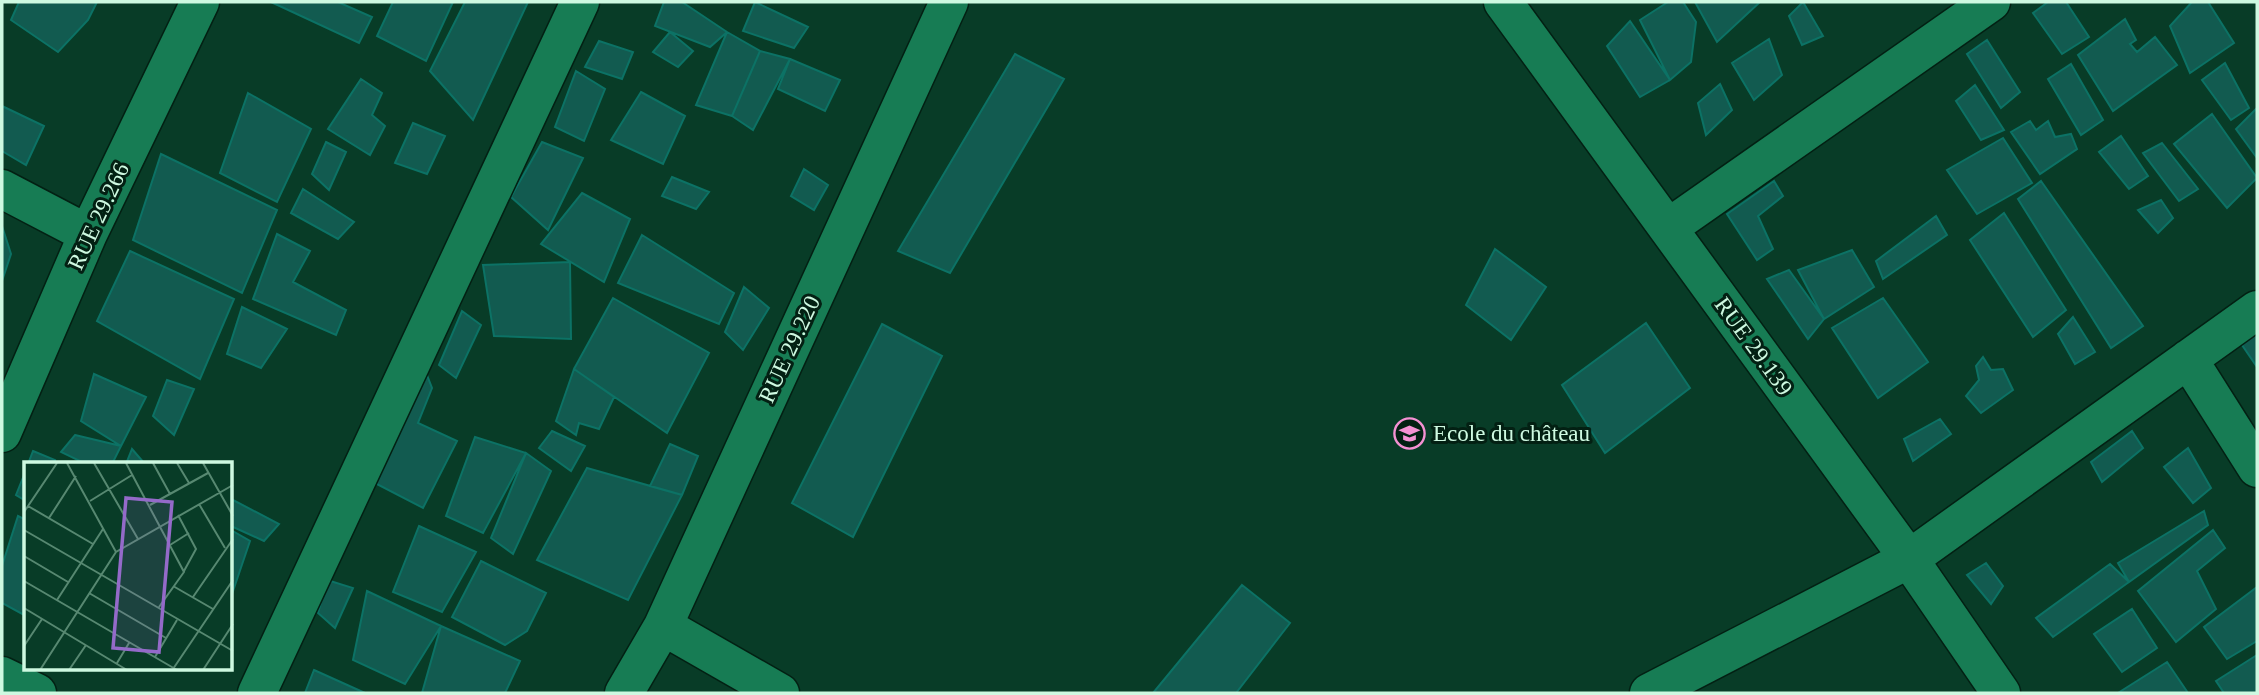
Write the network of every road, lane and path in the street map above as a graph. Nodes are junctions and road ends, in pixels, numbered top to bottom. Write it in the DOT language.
graph roads {
  1 [pos="200,2"];
  2 [pos="580,2"];
  3 [pos="949,2"];
  4 [pos="1503,2"];
  5 [pos="1991,2"];
  6 [pos="2,189"];
  7 [pos="1668,228"];
  8 [pos="88,234"];
  9 [pos="2257,310"];
  10 [pos="2188,359"];
  11 [pos="2,433"];
  12 [pos="2257,467"];
  13 [pos="1909,559"];
  14 [pos="663,626"];
  15 [pos="2,676"];
  16 [pos="37,693"];
  17 [pos="257,693"];
  18 [pos="624,693"];
  19 [pos="780,693"];
  20 [pos="1649,693"];
  21 [pos="2001,693"];
  1 -- 8 [label="street, RUE 29.266"];
  2 -- 17 [label="street"];
  3 -- 14 [label="street, RUE 29.220"];
  4 -- 7 [label="street, RUE 29.139"];
  5 -- 7 [label="street"];
  6 -- 8 [label="street"];
  7 -- 13 [label="street, RUE 29.139"];
  8 -- 11 [label="street, RUE 29.266"];
  9 -- 10 [label="street"];
  10 -- 12 [label="street"];
  10 -- 13 [label="street"];
  13 -- 20 [label="street"];
  13 -- 21 [label="street, RUE 29.139"];
  14 -- 18 [label="street, RUE 29.220"];
  14 -- 19 [label="street"];
  15 -- 16 [label="street"];
}
